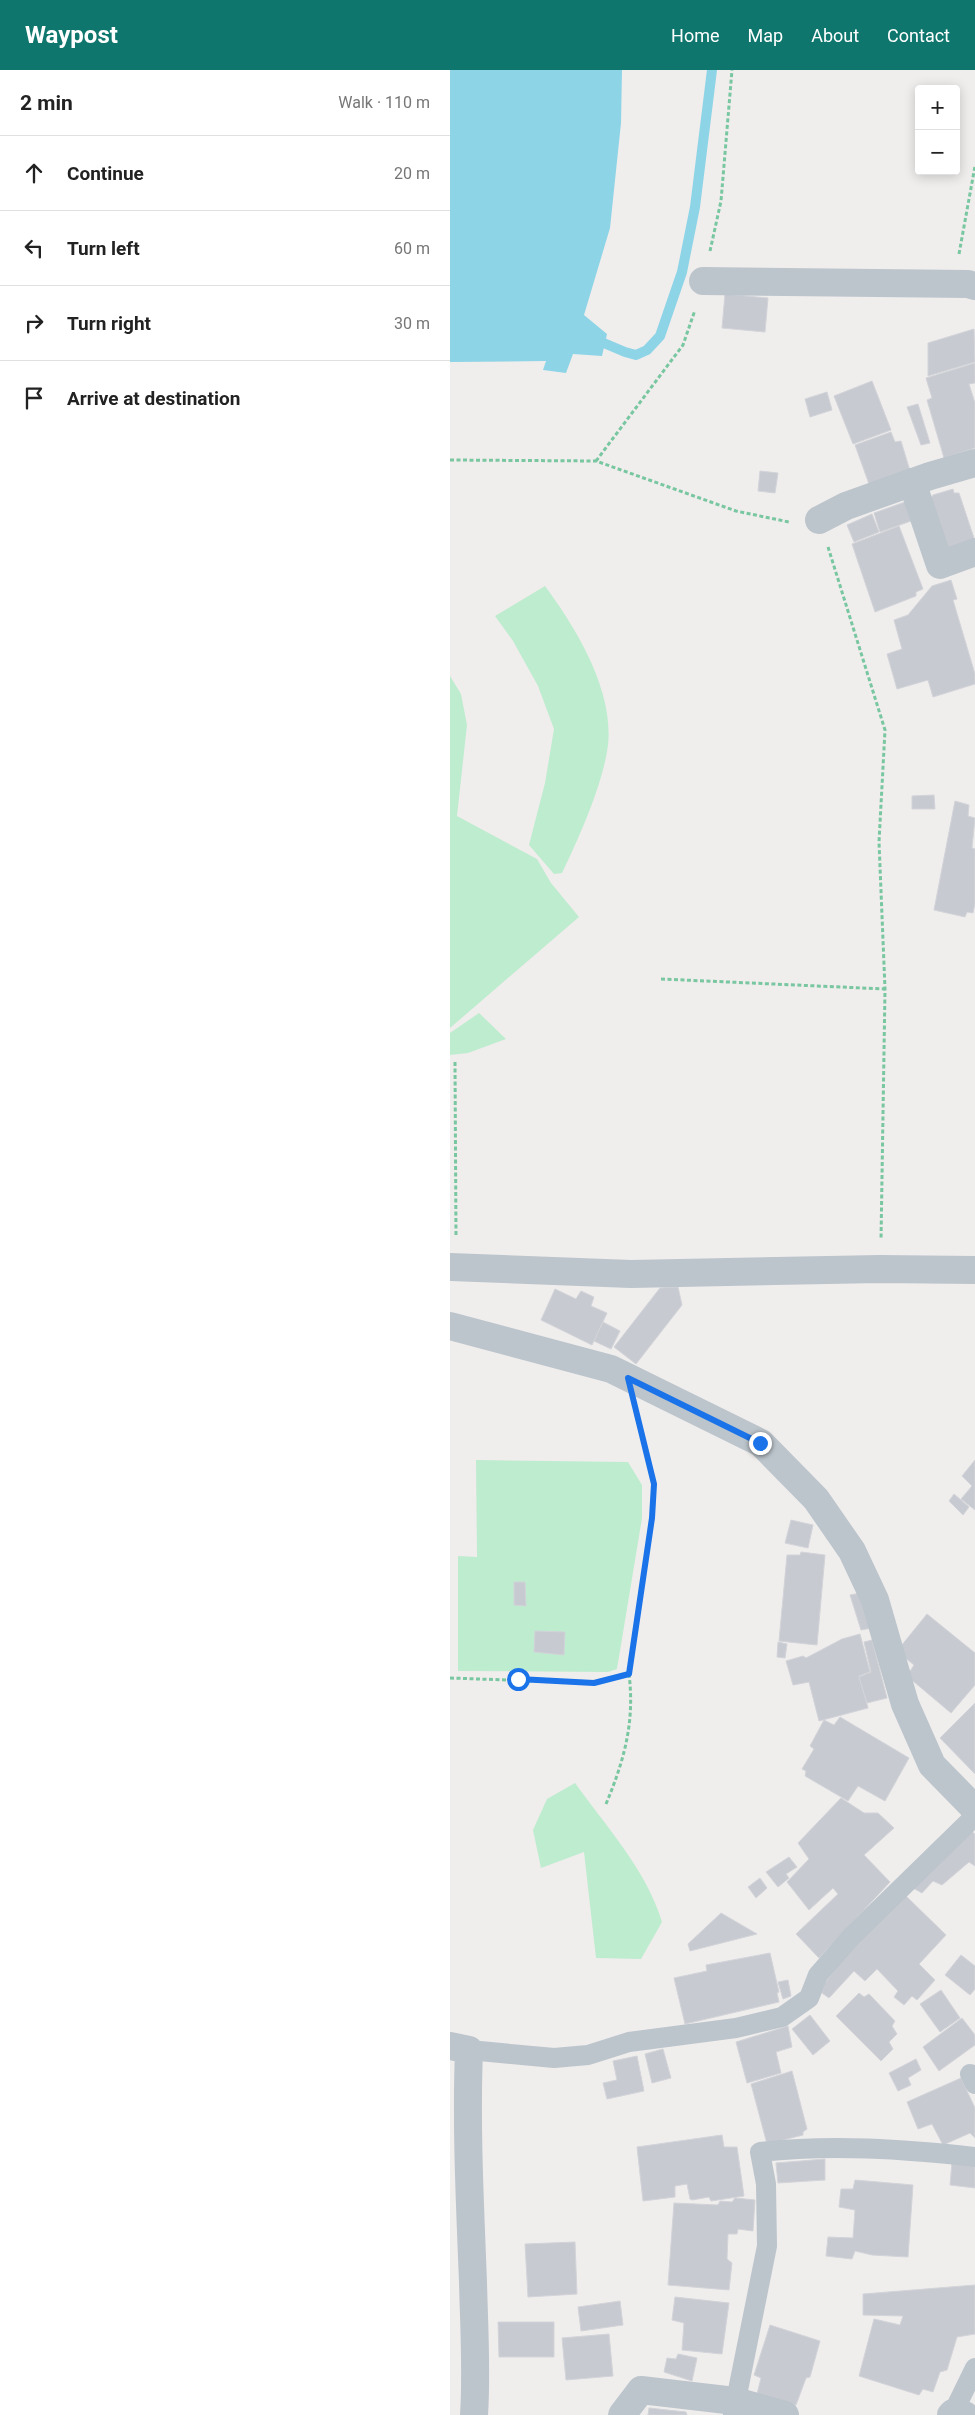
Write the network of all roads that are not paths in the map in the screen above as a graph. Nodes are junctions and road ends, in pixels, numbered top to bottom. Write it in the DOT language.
graph roads {
  1 [pos="703,281"];
  2 [pos="964,285"];
  3 [pos="974,468"];
  4 [pos="912,482"];
  5 [pos="820,520"];
  6 [pos="975,552"];
  7 [pos="453,1267"];
  8 [pos="975,1270"];
  9 [pos="450,1326"];
  10 [pos="975,1809"];
  11 [pos="975,1816"];
  12 [pos="460,2048"];
  13 [pos="975,2157"];
  14 [pos="975,2368"];
  15 [pos="734,2408"];
  16 [pos="956,2414"];
  17 [pos="474,2415"];
  18 [pos="622,2415"];
  19 [pos="785,2415"];
  1 -- 2 [label="street"];
  3 -- 4 [label="street"];
  4 -- 5 [label="street"];
  4 -- 6 [label="street"];
  7 -- 8 [label="street"];
  9 -- 10 [label="street"];
  11 -- 12 [label="lane"];
  12 -- 17 [label="street"];
  13 -- 15 [label="lane"];
  14 -- 16 [label="lane"];
  15 -- 18 [label="street"];
  15 -- 19 [label="street"];
}
